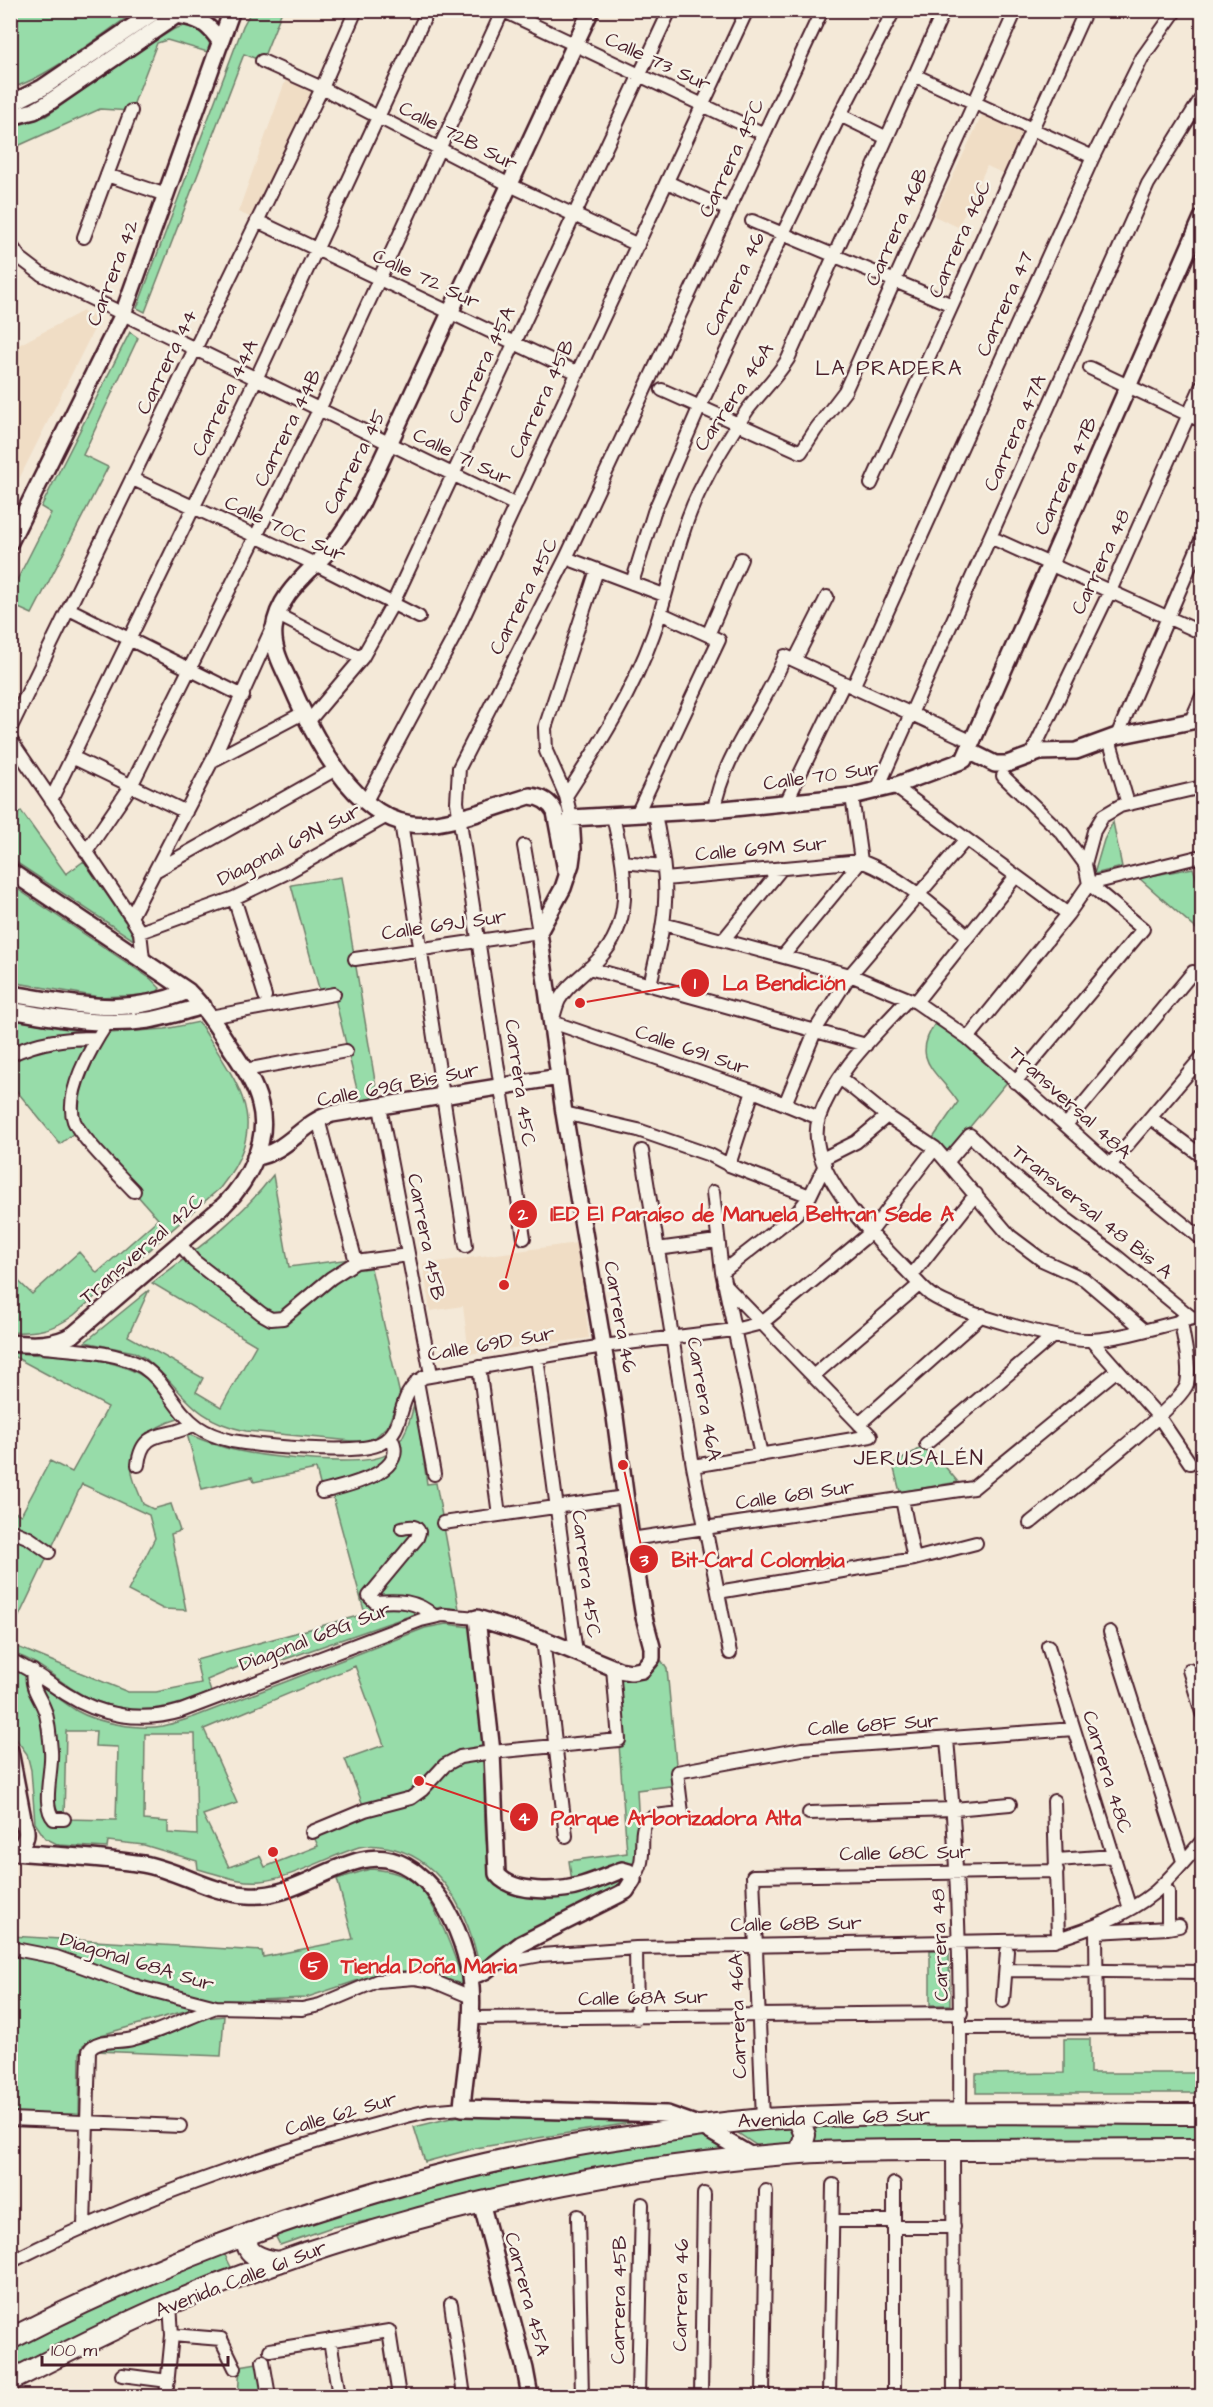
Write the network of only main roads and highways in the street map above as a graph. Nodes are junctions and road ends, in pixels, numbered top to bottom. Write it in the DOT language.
graph roads {
  1 [pos="1203,2114"];
  2 [pos="798,2118"];
  3 [pos="1203,2149"];
  4 [pos="800,2153"];
  5 [pos="468,2166"];
  6 [pos="482,2202"];
  7 [pos="250,2233"];
  8 [pos="279,2262"];
  9 [pos="10,2339"];
  10 [pos="10,2381"];
  1 -- 2 [label="main road, Avenida Calle 68 Sur"];
  2 -- 4 [label="main road"];
  2 -- 5 [label="main road, Avenida Calle 68 Sur"];
  3 -- 4 [label="main road, Avenida Calle 68 Sur"];
  4 -- 6 [label="main road, Avenida Calle 68 Sur"];
  5 -- 7 [label="main road, Avenida Calle 61 Sur"];
  6 -- 8 [label="main road, Avenida Calle 61 Sur"];
  7 -- 8 [label="main road"];
  7 -- 9 [label="main road, Avenida Calle 61 Sur"];
  8 -- 10 [label="main road, Avenida Calle 61 Sur"];
}
